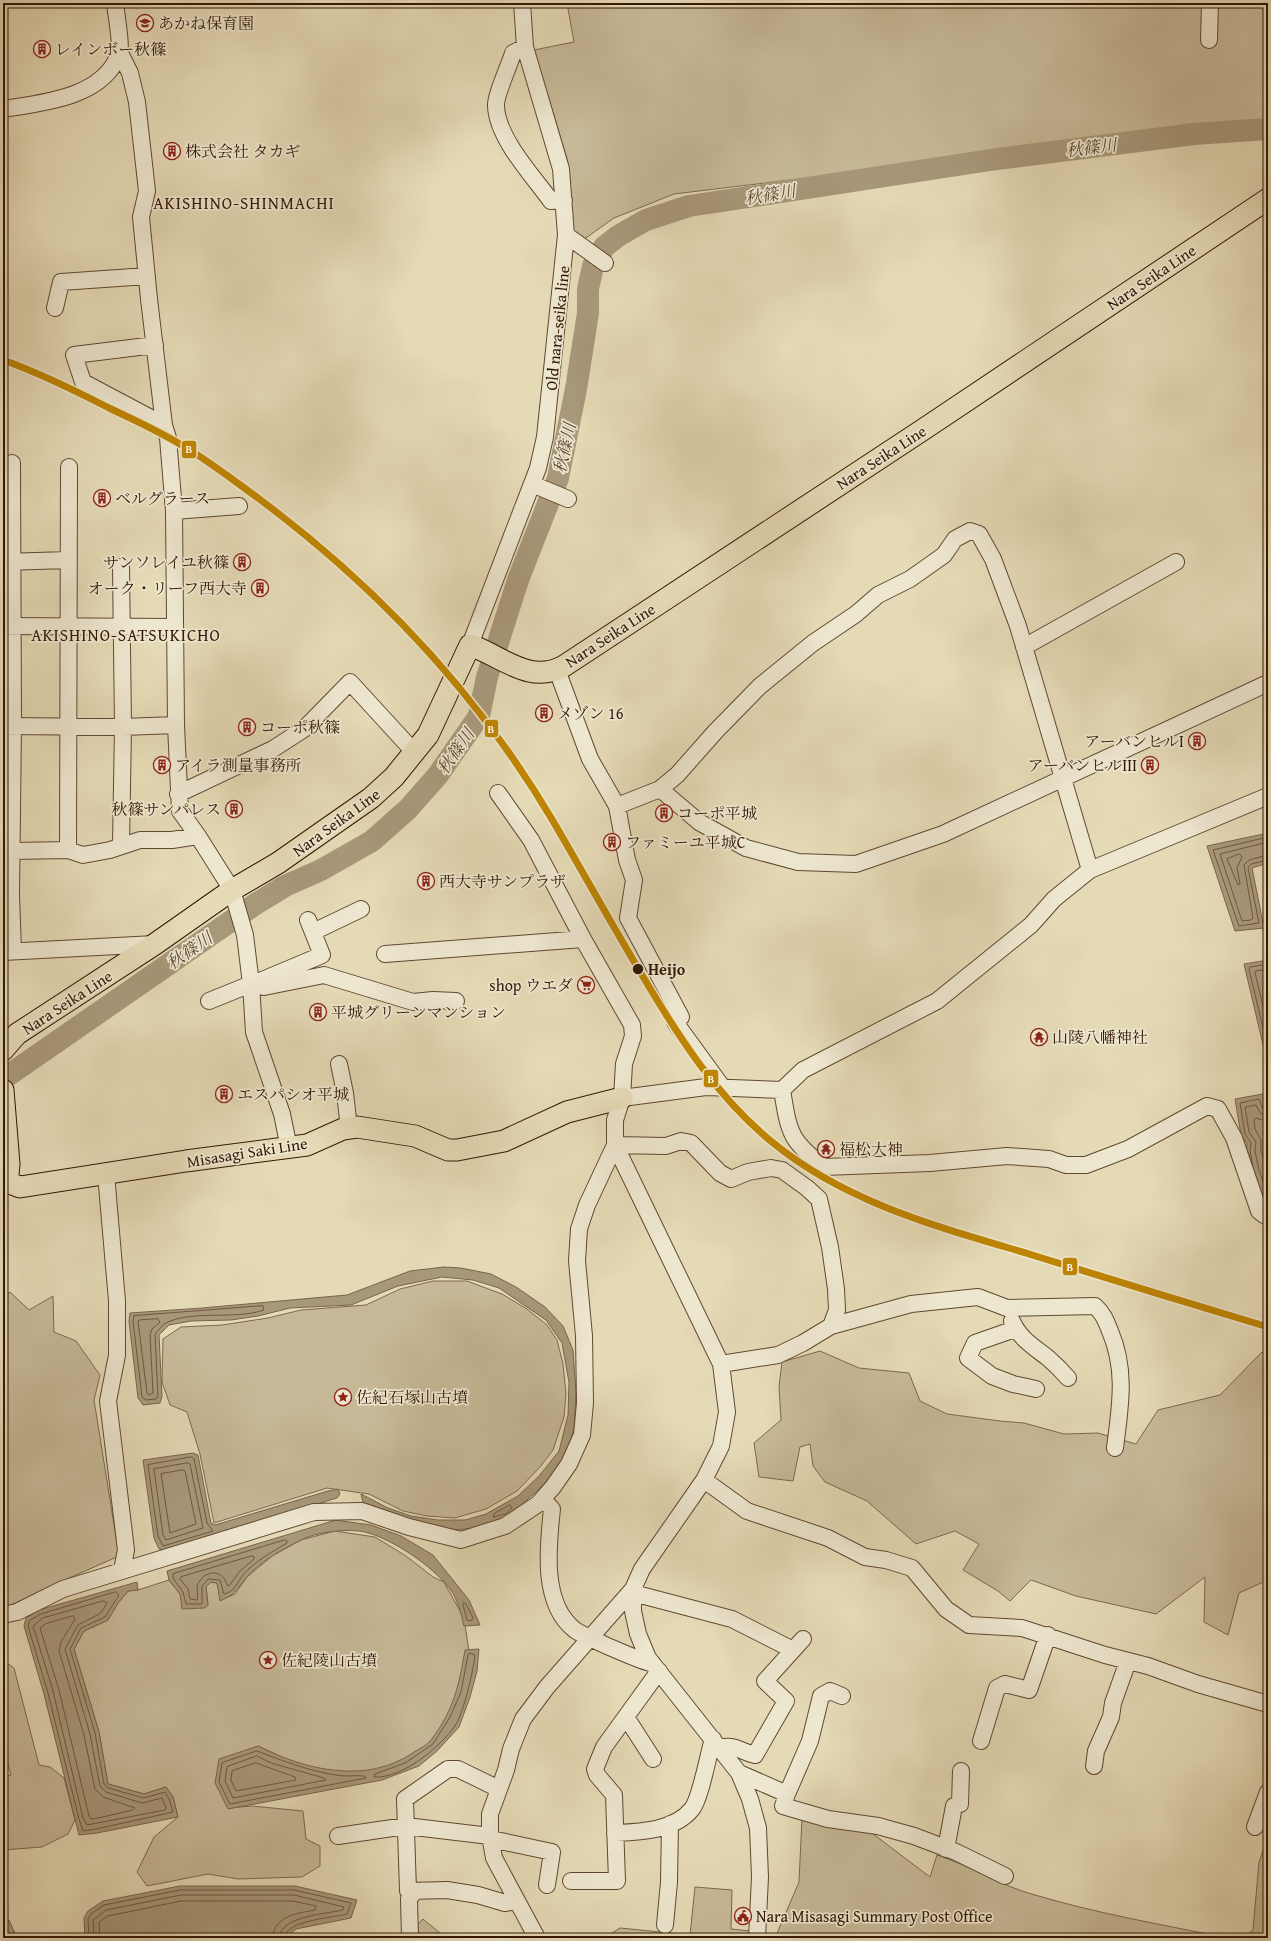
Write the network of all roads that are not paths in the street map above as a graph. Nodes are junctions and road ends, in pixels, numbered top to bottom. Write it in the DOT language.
graph roads {
  1 [pos="115,3"];
  2 [pos="522,3"];
  3 [pos="1210,3"];
  4 [pos="1209,40"];
  5 [pos="525,46"];
  6 [pos="120,53"];
  7 [pos="3,109"];
  8 [pos="1268,199"];
  9 [pos="564,200"];
  10 [pos="566,235"];
  11 [pos="605,263"];
  12 [pos="147,276"];
  13 [pos="55,308"];
  14 [pos="155,345"];
  15 [pos="164,425"];
  16 [pos="12,463"];
  17 [pos="69,467"];
  18 [pos="532,484"];
  19 [pos="568,499"];
  20 [pos="239,506"];
  21 [pos="174,511"];
  22 [pos="69,560"];
  23 [pos="8,562"];
  24 [pos="1176,562"];
  25 [pos="121,567"];
  26 [pos="8,626"];
  27 [pos="69,626"];
  28 [pos="175,627"];
  29 [pos="122,628"];
  30 [pos="475,646"];
  31 [pos="1024,647"];
  32 [pos="557,670"];
  33 [pos="1268,684"];
  34 [pos="176,725"];
  35 [pos="8,726"];
  36 [pos="68,726"];
  37 [pos="123,727"];
  38 [pos="415,753"];
  39 [pos="1064,778"];
  40 [pos="660,789"];
  41 [pos="498,793"];
  42 [pos="178,794"];
  43 [pos="1268,796"];
  44 [pos="617,806"];
  45 [pos="198,836"];
  46 [pos="121,845"];
  47 [pos="68,850"];
  48 [pos="12,851"];
  49 [pos="1090,870"];
  50 [pos="233,894"];
  51 [pos="7,895"];
  52 [pos="361,908"];
  53 [pos="583,940"];
  54 [pos="156,944"];
  55 [pos="8,951"];
  56 [pos="385,954"];
  57 [pos="252,984"];
  58 [pos="209,1001"];
  59 [pos="456,1001"];
  60 [pos="3,1050"];
  61 [pos="339,1064"];
  62 [pos="723,1088"];
  63 [pos="3,1090"];
  64 [pos="782,1090"];
  65 [pos="3,1096"];
  66 [pos="622,1098"];
  67 [pos="349,1128"];
  68 [pos="615,1145"];
  69 [pos="289,1148"];
  70 [pos="106,1174"];
  71 [pos="4,1181"];
  72 [pos="1268,1216"];
  73 [pos="1007,1308"];
  74 [pos="831,1326"];
  75 [pos="1016,1329"];
  76 [pos="721,1364"];
  77 [pos="1068,1378"];
  78 [pos="1036,1388"];
  79 [pos="1115,1448"];
  80 [pos="704,1480"];
  81 [pos="543,1499"];
  82 [pos="122,1570"];
  83 [pos="633,1591"];
  84 [pos="3,1615"];
  85 [pos="1048,1635"];
  86 [pos="590,1638"];
  87 [pos="1128,1661"];
  88 [pos="656,1668"];
  89 [pos="842,1696"];
  90 [pos="1268,1704"];
  91 [pos="626,1717"];
  92 [pos="981,1741"];
  93 [pos="716,1743"];
  94 [pos="653,1759"];
  95 [pos="1094,1766"];
  96 [pos="961,1771"];
  97 [pos="739,1773"];
  98 [pos="499,1789"];
  99 [pos="1268,1792"];
  100 [pos="787,1794"];
  101 [pos="670,1824"];
  102 [pos="406,1826"];
  103 [pos="1255,1827"];
  104 [pos="615,1833"];
  105 [pos="338,1836"];
  106 [pos="491,1837"];
  107 [pos="946,1848"];
  108 [pos="1005,1876"];
  109 [pos="571,1880"];
  110 [pos="547,1885"];
  111 [pos="415,1891"];
  112 [pos="517,1901"];
  113 [pos="665,1925"];
  114 [pos="410,1938"];
  115 [pos="537,1938"];
  116 [pos="757,1938"];
  1 -- 6 [label="street"];
  2 -- 5 [label="street, Old nara-seika line"];
  3 -- 4 [label="street"];
  5 -- 9 [label="street, Old nara-seika line"];
  5 -- 9 [label="street"];
  6 -- 7 [label="street"];
  6 -- 12 [label="street"];
  8 -- 32 [label="main road, Nara Seika Line"];
  9 -- 10 [label="street, Old nara-seika line"];
  10 -- 11 [label="street"];
  10 -- 18 [label="street, Old nara-seika line"];
  12 -- 13 [label="street"];
  12 -- 14 [label="street"];
  14 -- 15 [label="street"];
  14 -- 15 [label="street"];
  15 -- 21 [label="street"];
  16 -- 23 [label="street"];
  17 -- 22 [label="street"];
  18 -- 19 [label="street"];
  18 -- 30 [label="street, Old nara-seika line"];
  20 -- 21 [label="street"];
  21 -- 28 [label="street"];
  22 -- 23 [label="street"];
  22 -- 27 [label="street"];
  23 -- 26 [label="street"];
  24 -- 31 [label="street"];
  25 -- 29 [label="street"];
  26 -- 27 [label="street"];
  26 -- 35 [label="street"];
  27 -- 29 [label="street"];
  27 -- 36 [label="street"];
  28 -- 29 [label="street"];
  28 -- 34 [label="street"];
  29 -- 37 [label="street"];
  30 -- 32 [label="main road, Nara Seika Line"];
  30 -- 38 [label="main road, Nara Seika Line"];
  31 -- 39 [label="street"];
  31 -- 40 [label="street"];
  32 -- 44 [label="street"];
  33 -- 39 [label="street"];
  34 -- 37 [label="street"];
  34 -- 42 [label="street"];
  35 -- 36 [label="street"];
  35 -- 48 [label="street"];
  36 -- 37 [label="street"];
  36 -- 47 [label="street"];
  37 -- 46 [label="street"];
  38 -- 42 [label="street"];
  38 -- 50 [label="main road, Nara Seika Line"];
  39 -- 40 [label="street"];
  39 -- 49 [label="street"];
  40 -- 44 [label="street"];
  41 -- 53 [label="street"];
  42 -- 45 [label="street"];
  43 -- 49 [label="street"];
  44 -- 62 [label="street"];
  45 -- 46 [label="street"];
  45 -- 50 [label="street"];
  46 -- 47 [label="street"];
  47 -- 48 [label="street"];
  48 -- 51 [label="street"];
  49 -- 64 [label="street"];
  50 -- 54 [label="main road, Nara Seika Line"];
  50 -- 57 [label="street"];
  51 -- 55 [label="street"];
  52 -- 57 [label="street"];
  53 -- 56 [label="street"];
  53 -- 66 [label="street"];
  54 -- 55 [label="street"];
  54 -- 60 [label="main road, Nara Seika Line"];
  57 -- 58 [label="street"];
  57 -- 59 [label="street"];
  57 -- 69 [label="street"];
  61 -- 67 [label="street"];
  62 -- 64 [label="street"];
  62 -- 66 [label="street"];
  63 -- 65 [label="main road"];
  64 -- 72 [label="street"];
  65 -- 71 [label="main road"];
  66 -- 67 [label="main road, Misasagi Saki Line"];
  66 -- 68 [label="street"];
  67 -- 69 [label="main road, Misasagi Saki Line"];
  68 -- 74 [label="street"];
  68 -- 76 [label="street"];
  68 -- 81 [label="street"];
  69 -- 70 [label="main road, Misasagi Saki Line"];
  70 -- 71 [label="main road, Misasagi Saki Line"];
  70 -- 82 [label="street"];
  73 -- 74 [label="street"];
  73 -- 75 [label="street"];
  73 -- 79 [label="street"];
  74 -- 76 [label="street"];
  75 -- 77 [label="street"];
  75 -- 78 [label="street"];
  76 -- 80 [label="street"];
  80 -- 83 [label="street"];
  80 -- 85 [label="street"];
  81 -- 82 [label="street"];
  81 -- 86 [label="street"];
  82 -- 84 [label="street"];
  83 -- 86 [label="street"];
  83 -- 88 [label="street"];
  83 -- 93 [label="street"];
  85 -- 87 [label="street"];
  85 -- 92 [label="street"];
  86 -- 88 [label="street"];
  86 -- 98 [label="street"];
  87 -- 90 [label="street"];
  87 -- 95 [label="street"];
  88 -- 91 [label="street"];
  88 -- 93 [label="street"];
  89 -- 100 [label="street"];
  91 -- 94 [label="street"];
  91 -- 104 [label="street"];
  93 -- 97 [label="street"];
  93 -- 101 [label="street"];
  96 -- 107 [label="street"];
  97 -- 100 [label="street"];
  97 -- 116 [label="street"];
  98 -- 102 [label="street"];
  98 -- 106 [label="street"];
  99 -- 103 [label="street"];
  100 -- 107 [label="street"];
  101 -- 104 [label="street"];
  101 -- 113 [label="street"];
  102 -- 105 [label="street"];
  102 -- 106 [label="street"];
  102 -- 111 [label="street"];
  104 -- 109 [label="street"];
  106 -- 110 [label="street"];
  106 -- 112 [label="street"];
  107 -- 108 [label="street"];
  111 -- 112 [label="street"];
  111 -- 114 [label="street"];
  112 -- 115 [label="street"];
}
